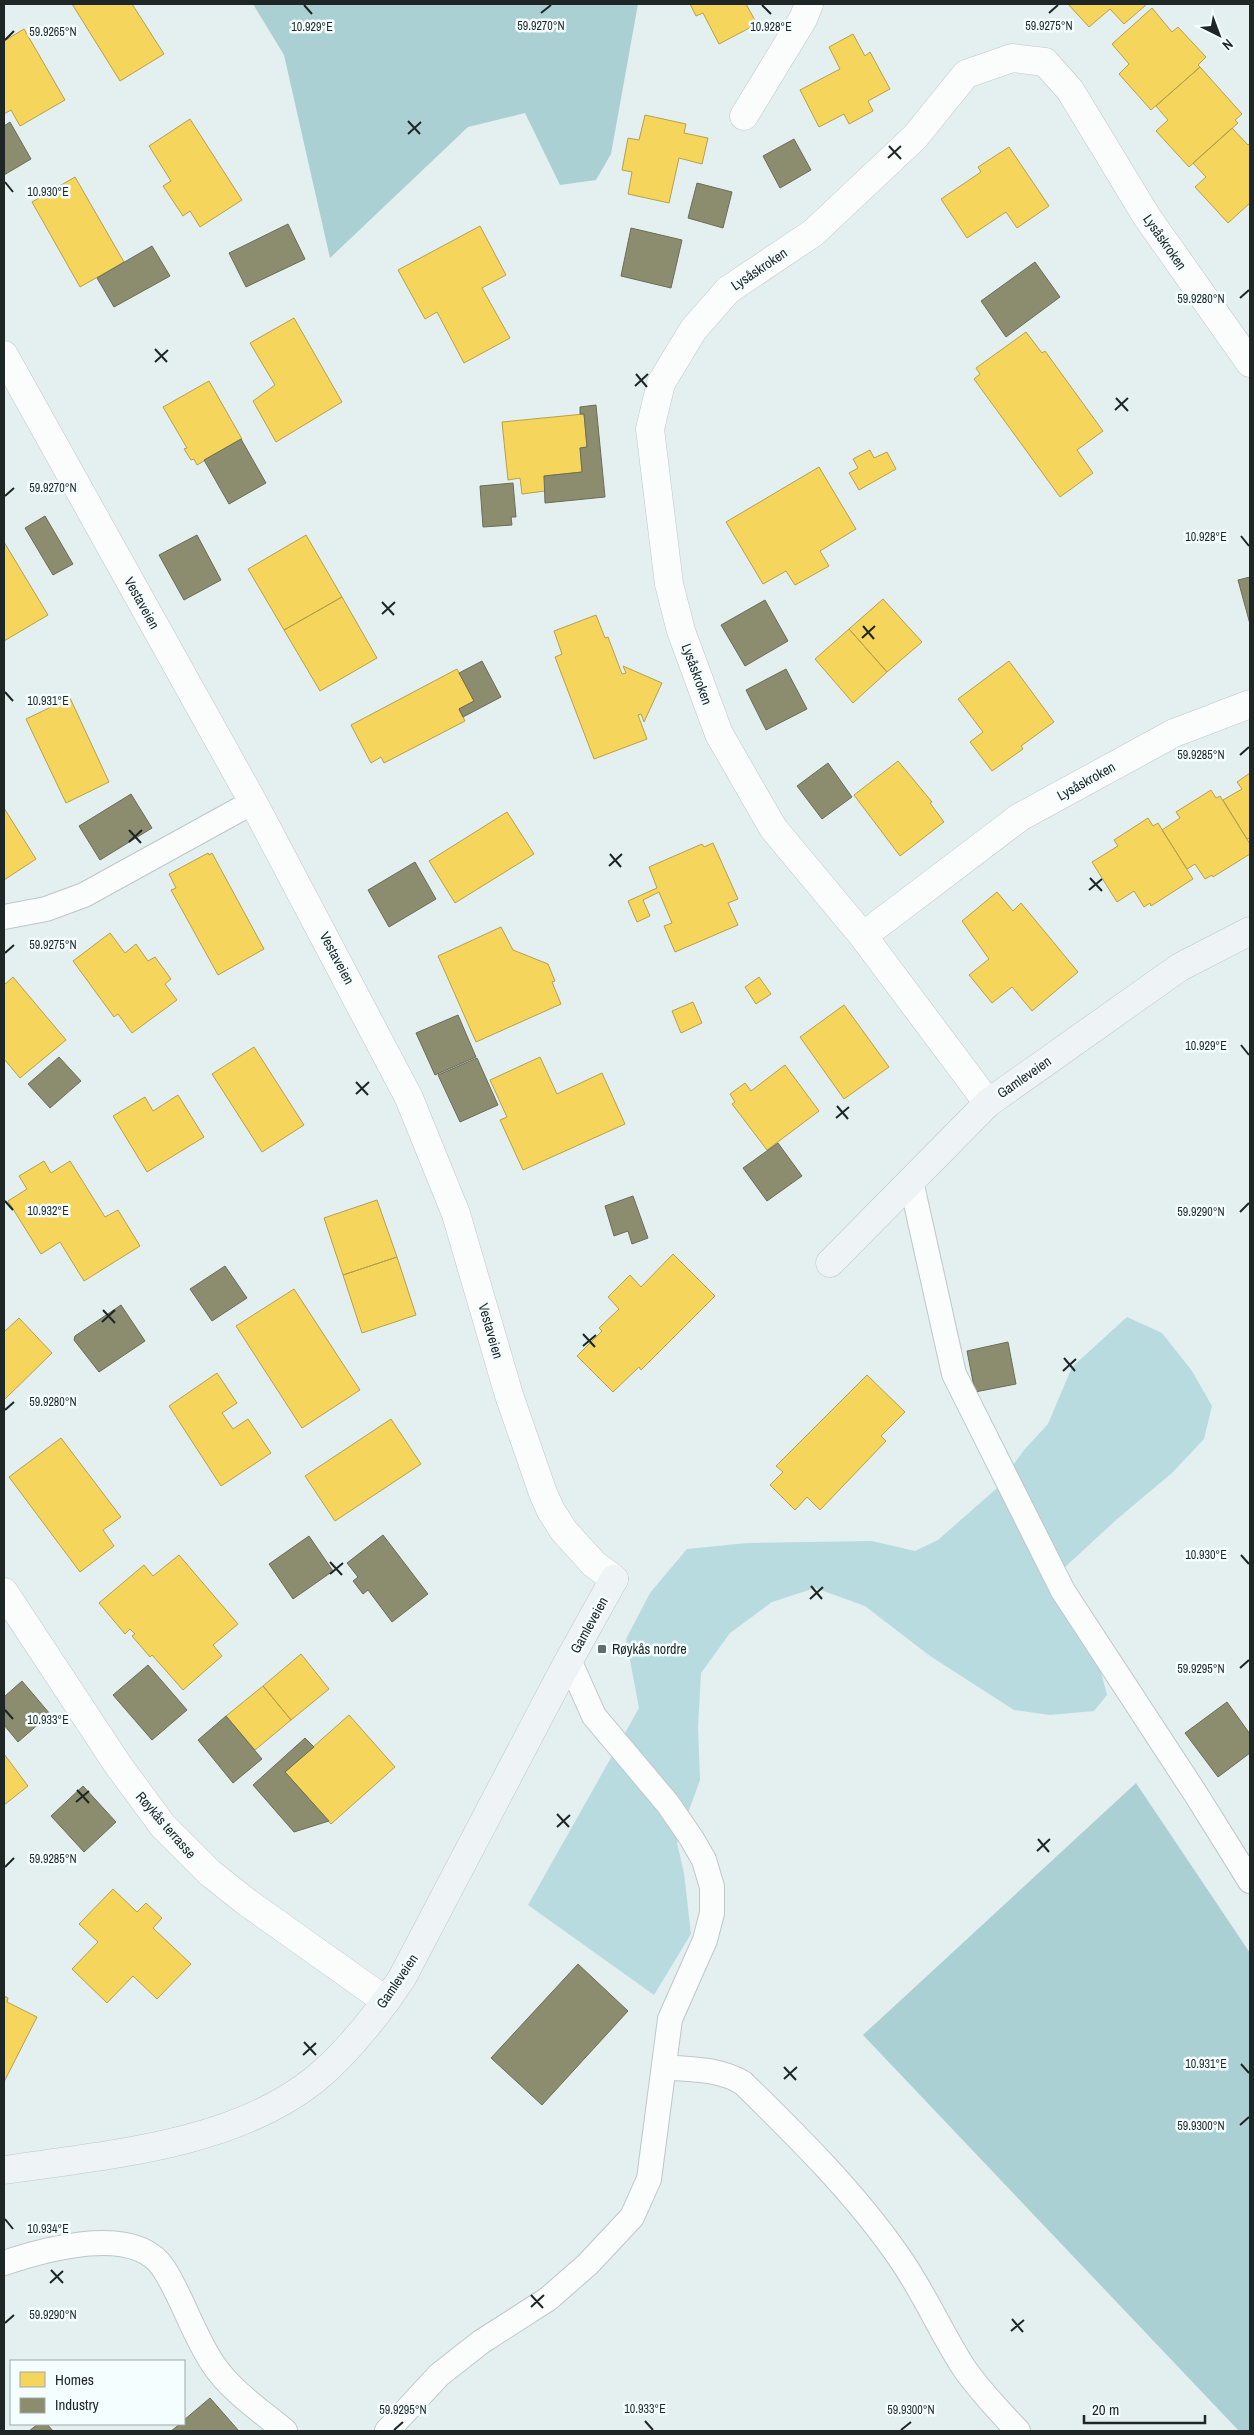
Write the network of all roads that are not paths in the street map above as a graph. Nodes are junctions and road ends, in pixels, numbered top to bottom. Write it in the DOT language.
graph roads {
  1 [pos="808,4"];
  2 [pos="744,116"];
  3 [pos="4,355"];
  4 [pos="1250,363"];
  5 [pos="1250,704"];
  6 [pos="253,802"];
  7 [pos="4,917"];
  8 [pos="1250,931"];
  9 [pos="863,936"];
  10 [pos="988,1103"];
  11 [pos="910,1181"];
  12 [pos="830,1263"];
  13 [pos="614,1580"];
  14 [pos="4,1592"];
  15 [pos="569,1660"];
  16 [pos="1250,1881"];
  17 [pos="386,2001"];
  18 [pos="664,2067"];
  19 [pos="4,2170"];
  20 [pos="4,2263"];
  21 [pos="286,2431"];
  22 [pos="387,2431"];
  23 [pos="1018,2431"];
  1 -- 2 [label="street"];
  3 -- 6 [label="street, Vestaveien"];
  4 -- 9 [label="street, Lysåskroken"];
  5 -- 9 [label="street, Lysåskroken"];
  6 -- 7 [label="lane"];
  6 -- 13 [label="street, Vestaveien"];
  8 -- 10 [label="street, Gamleveien"];
  9 -- 10 [label="street, Lysåskroken"];
  10 -- 11 [label="street, Gamleveien"];
  11 -- 12 [label="street, Gamleveien"];
  11 -- 16 [label="lane"];
  13 -- 15 [label="street, Gamleveien"];
  14 -- 17 [label="street, Røykås terrasse"];
  15 -- 17 [label="street, Gamleveien"];
  15 -- 18 [label="lane"];
  17 -- 19 [label="street, Gamleveien"];
  18 -- 22 [label="lane"];
  18 -- 23 [label="lane"];
  20 -- 21 [label="lane"];
}
